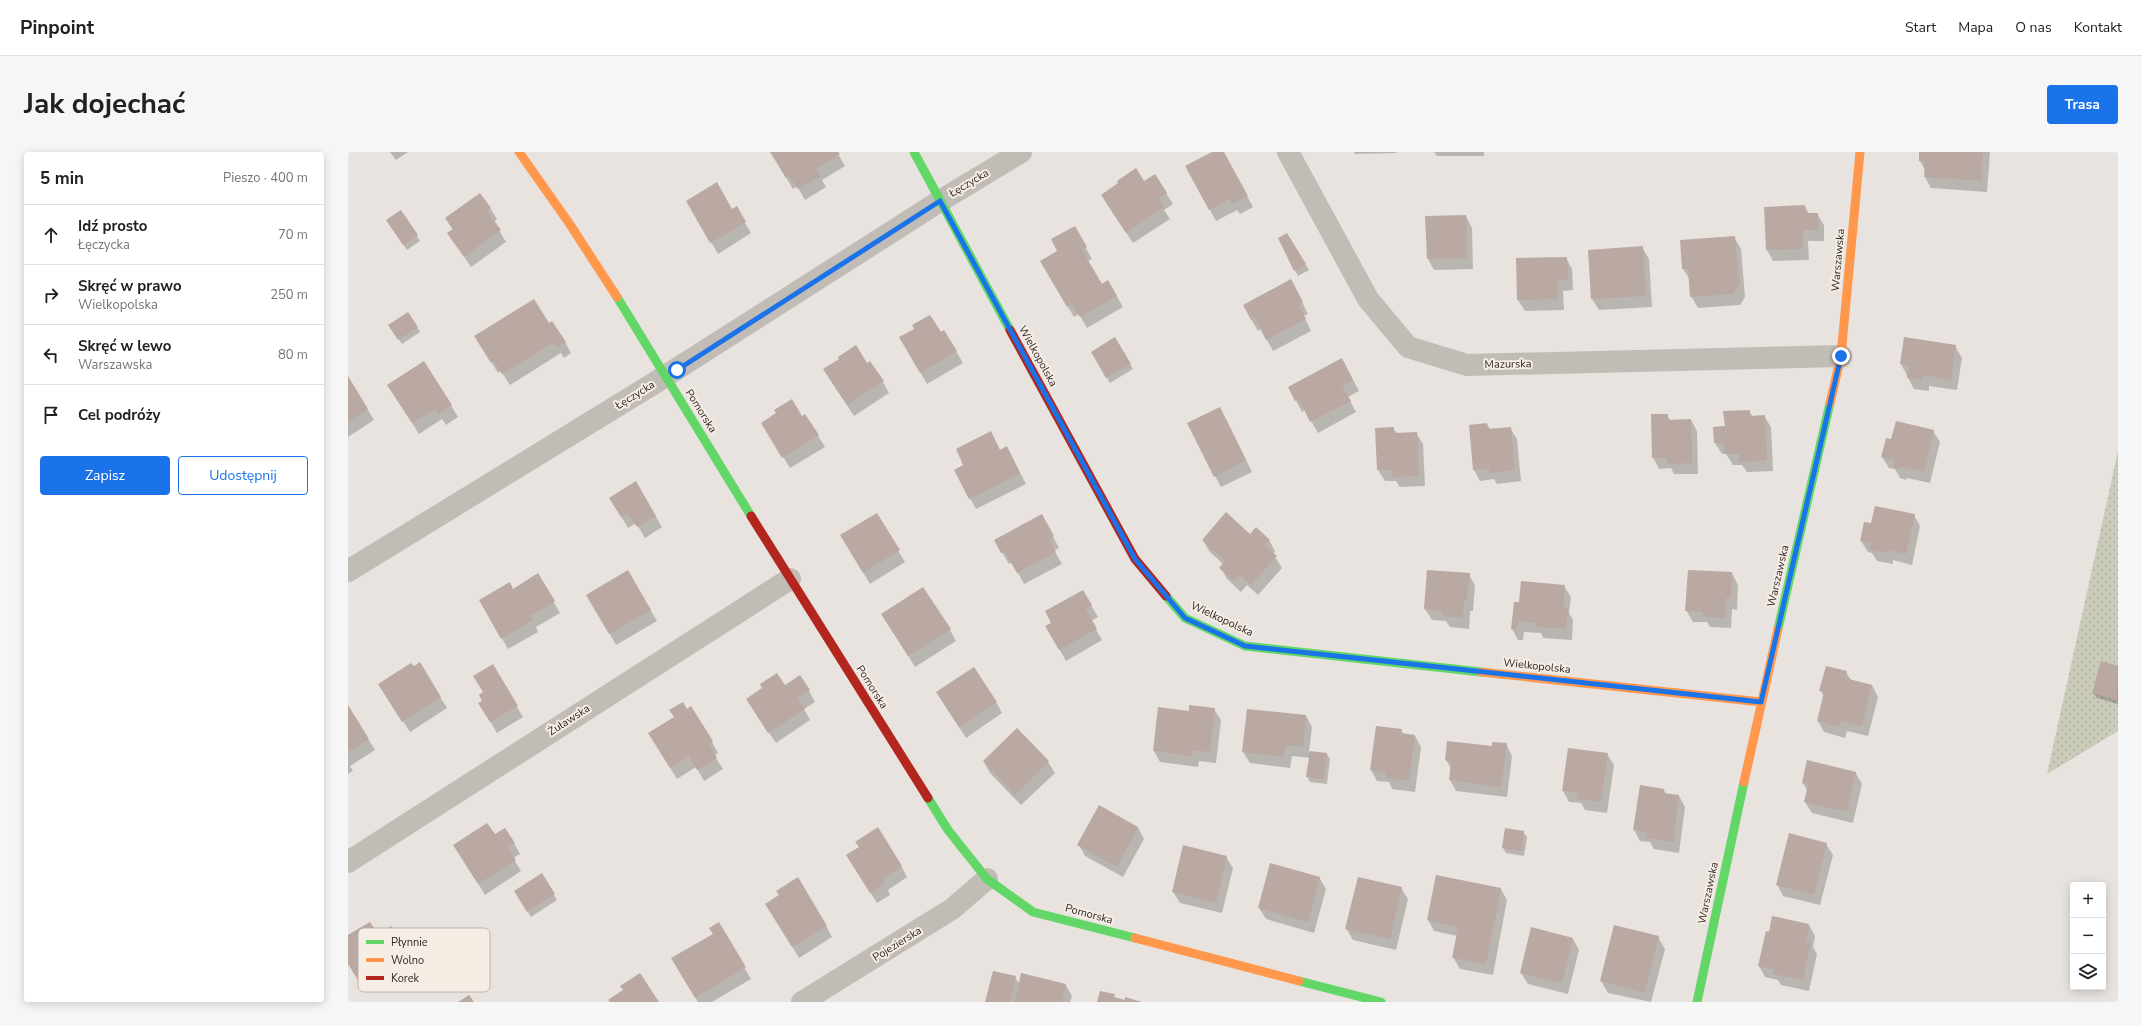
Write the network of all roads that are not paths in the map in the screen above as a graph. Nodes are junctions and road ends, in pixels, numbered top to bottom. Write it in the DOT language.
graph roads {
  1 [pos="519,152"];
  2 [pos="914,152"];
  3 [pos="1022,152"];
  4 [pos="1288,152"];
  5 [pos="1860,152"];
  6 [pos="940,201"];
  7 [pos="1841,356"];
  8 [pos="665,377"];
  9 [pos="349,567"];
  10 [pos="790,579"];
  11 [pos="1761,702"];
  12 [pos="348,862"];
  13 [pos="987,879"];
  14 [pos="802,1002"];
  15 [pos="1381,1002"];
  16 [pos="1697,1002"];
  1 -- 8 [label="street, Pomorska"];
  2 -- 6 [label="street, Wielkopolska"];
  3 -- 6 [label="street, Łęczycka"];
  4 -- 7 [label="street, Mazurska"];
  5 -- 7 [label="street, Warszawska"];
  6 -- 8 [label="street, Łęczycka"];
  6 -- 11 [label="street, Wielkopolska"];
  7 -- 11 [label="street, Warszawska"];
  8 -- 9 [label="street, Łęczycka"];
  8 -- 10 [label="street, Pomorska"];
  10 -- 12 [label="street, Żuławska"];
  10 -- 13 [label="street, Pomorska"];
  11 -- 16 [label="street, Warszawska"];
  13 -- 14 [label="street, Pojezierska"];
  13 -- 15 [label="street, Pomorska"];
}
